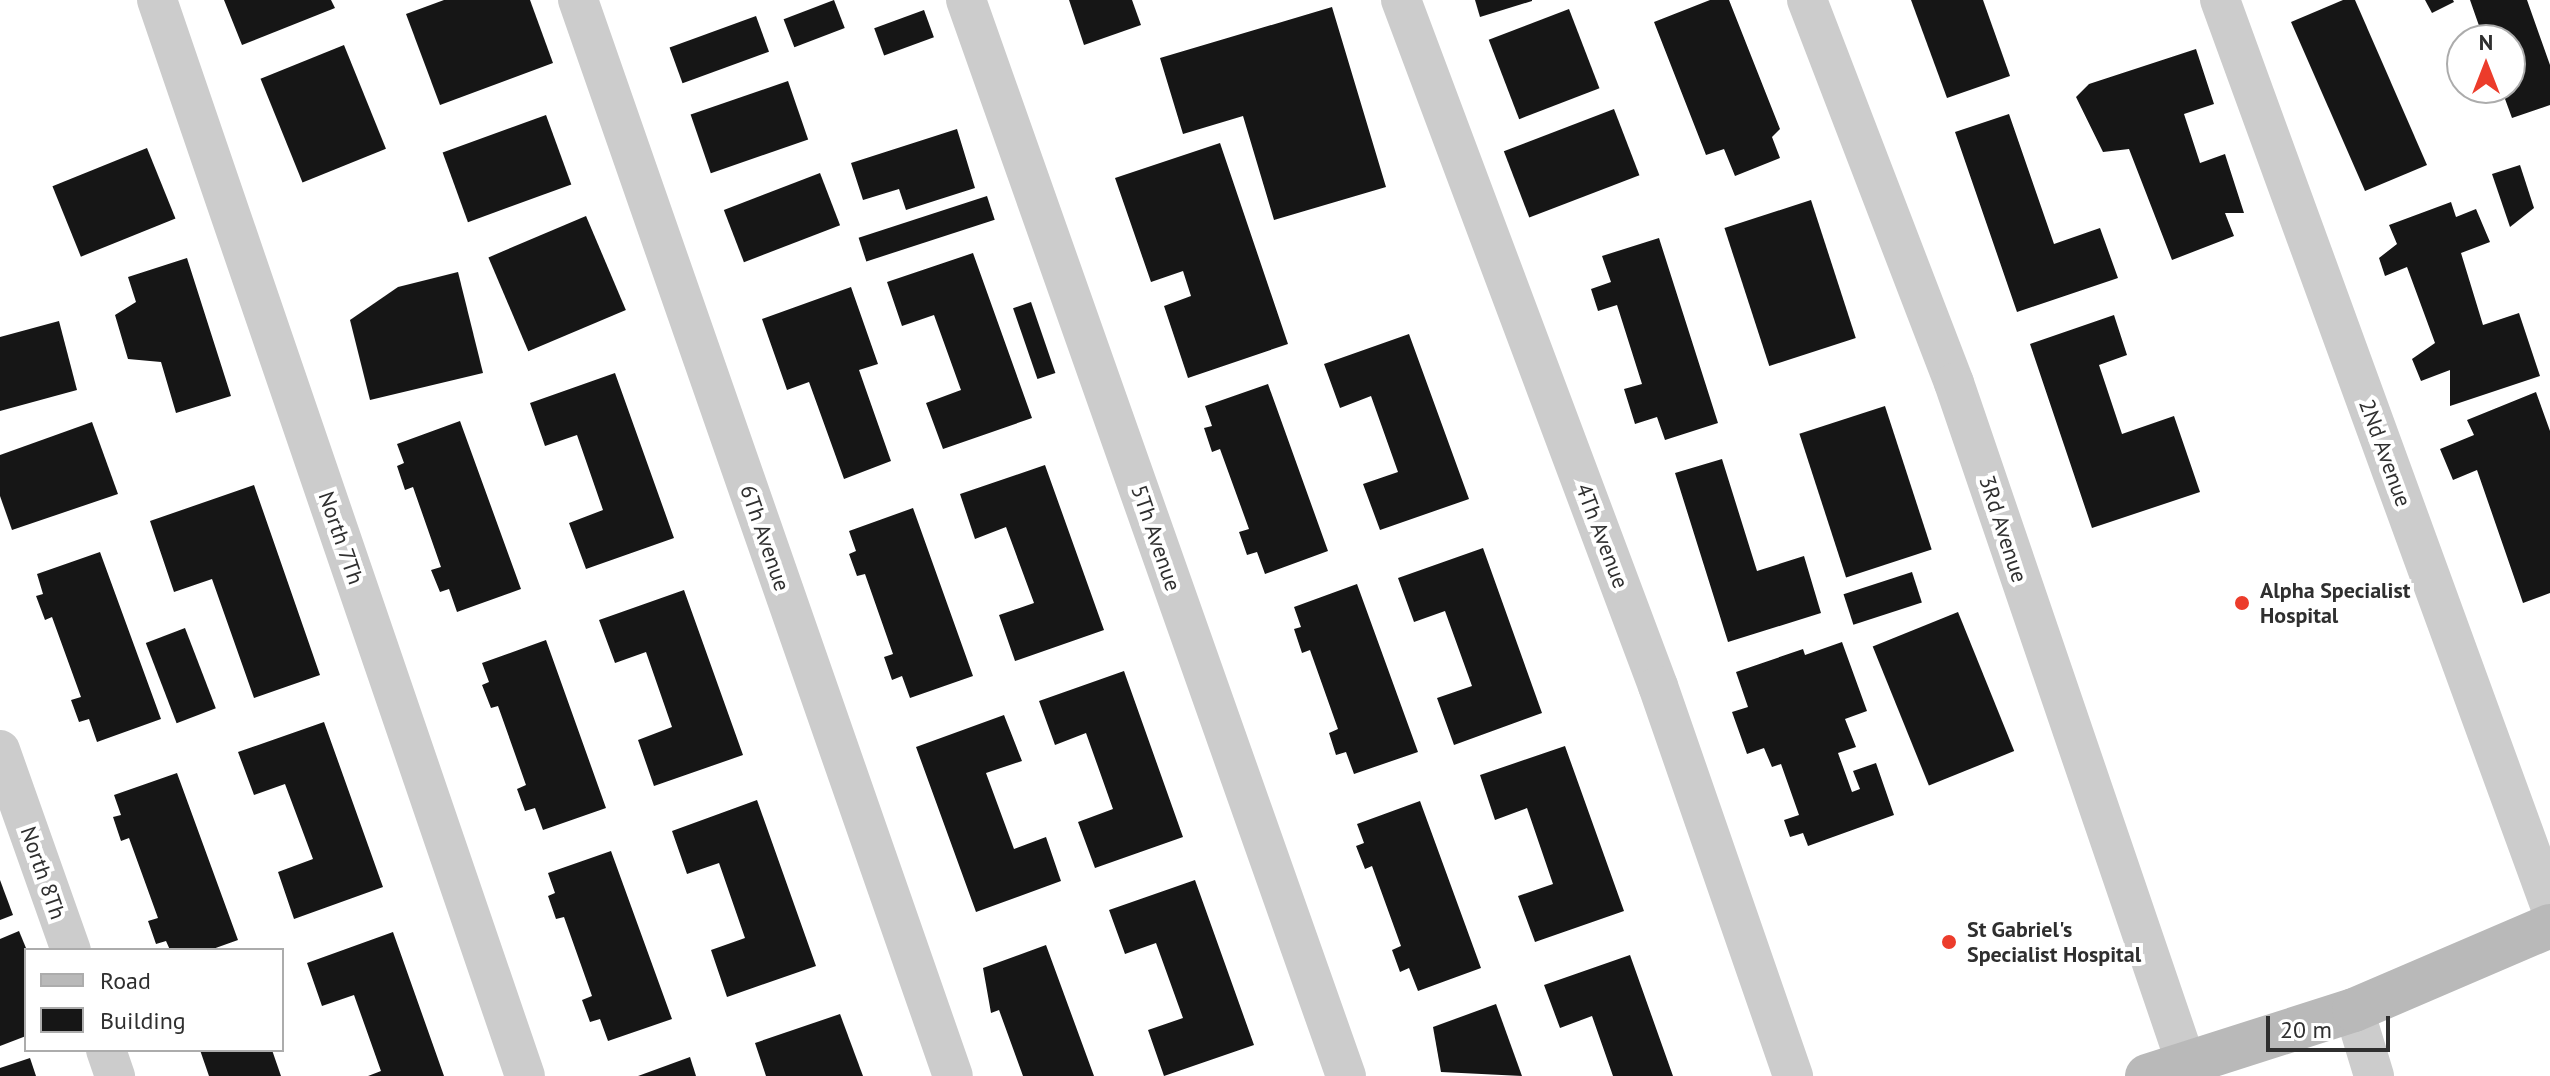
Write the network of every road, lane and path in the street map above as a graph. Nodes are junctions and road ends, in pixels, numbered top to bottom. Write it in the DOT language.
graph roads {
  1 [pos="157,0"];
  2 [pos="578,0"];
  3 [pos="966,0"];
  4 [pos="1401,0"];
  5 [pos="1807,0"];
  6 [pos="2220,0"];
  7 [pos="0,750"];
  8 [pos="2550,905"];
  9 [pos="2550,926"];
  10 [pos="70,948"];
  11 [pos="2354,1010"];
  12 [pos="107,1052"];
  13 [pos="2167,1069"];
  14 [pos="115,1076"];
  15 [pos="525,1076"];
  16 [pos="953,1076"];
  17 [pos="1346,1076"];
  18 [pos="1793,1076"];
  19 [pos="2374,1076"];
  1 -- 15 [label="street, North 7Th"];
  2 -- 16 [label="street, 6Th Avenue"];
  3 -- 17 [label="street, 5Th Avenue"];
  4 -- 18 [label="street, 4Th Avenue"];
  5 -- 13 [label="street, 3Rd Avenue"];
  6 -- 8 [label="street, 2Nd Avenue"];
  7 -- 10 [label="street, North 8Th"];
  9 -- 11 [label="main road"];
  11 -- 13 [label="main road"];
  11 -- 19 [label="street"];
  12 -- 14 [label="street"];
}
